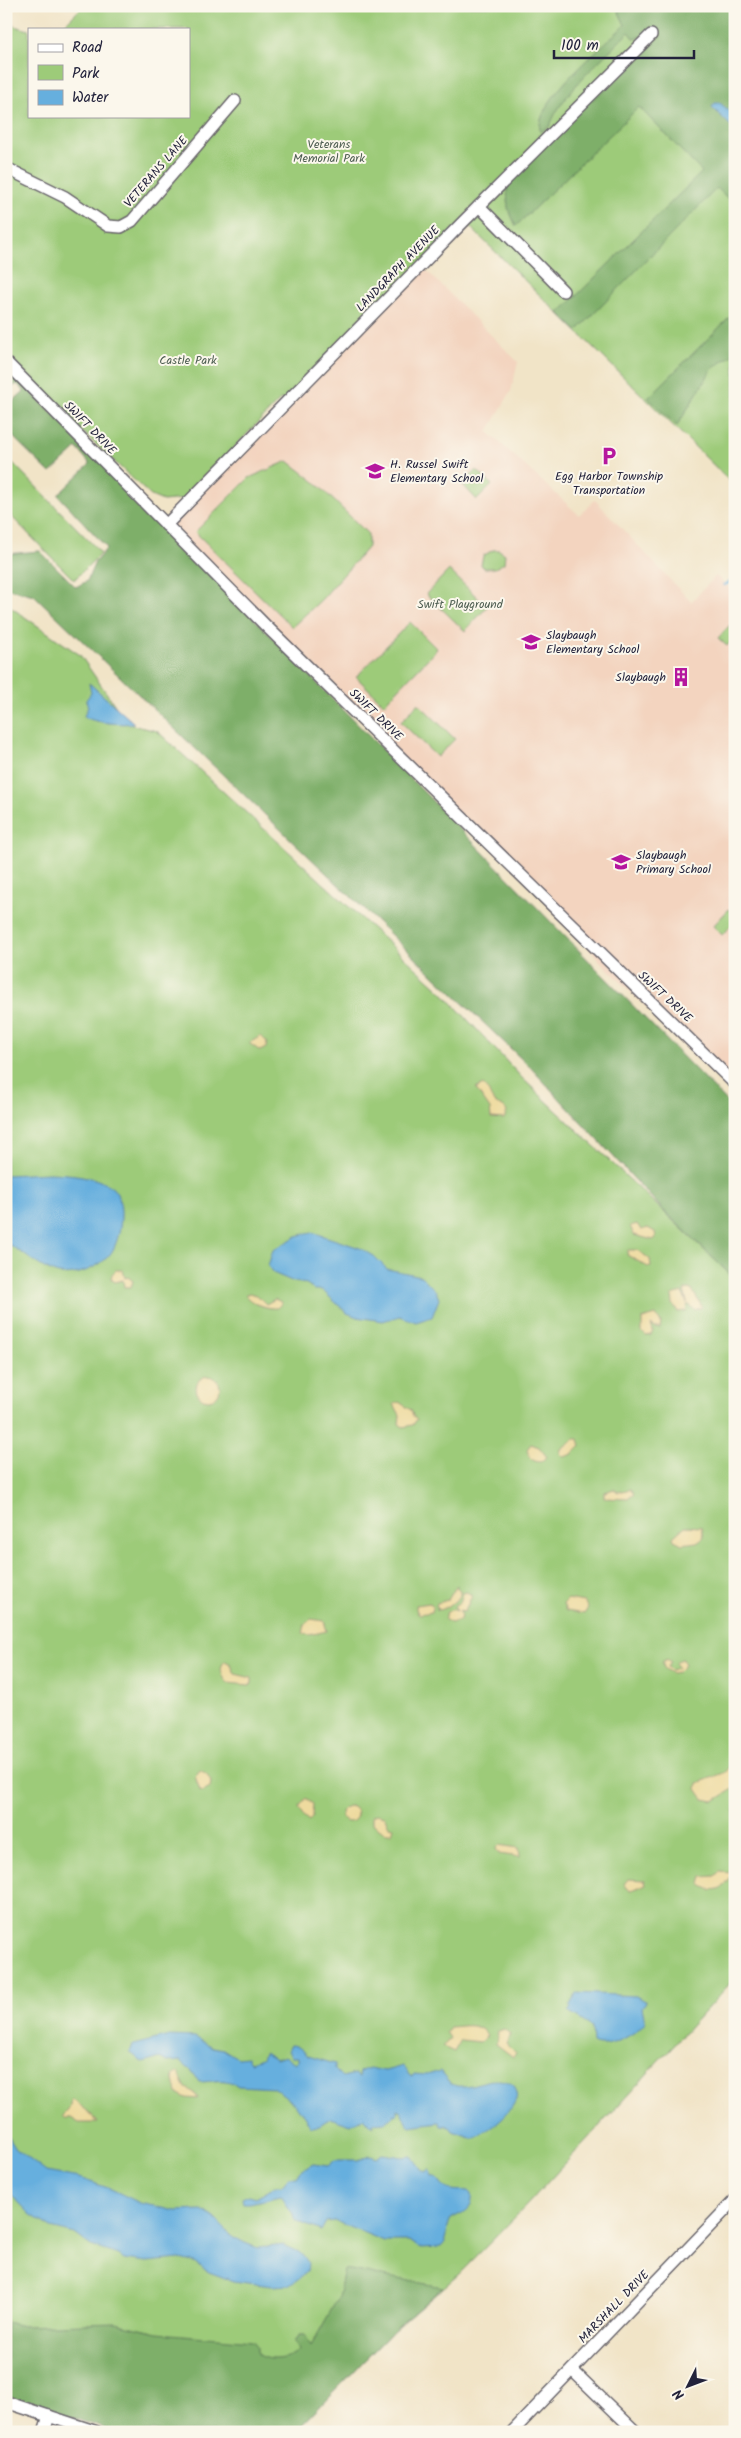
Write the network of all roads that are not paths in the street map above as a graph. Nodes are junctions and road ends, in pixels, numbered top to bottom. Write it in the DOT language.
graph roads {
  1 [pos="651,34"];
  2 [pos="235,101"];
  3 [pos="6,168"];
  4 [pos="479,206"];
  5 [pos="563,291"];
  6 [pos="6,362"];
  7 [pos="166,525"];
  8 [pos="732,1081"];
  9 [pos="735,2200"];
  10 [pos="572,2370"];
  11 [pos="6,2402"];
  12 [pos="49,2416"];
  13 [pos="44,2432"];
  14 [pos="97,2432"];
  15 [pos="512,2432"];
  16 [pos="636,2432"];
  1 -- 4 [label="street, LANDGRAPH AVENUE"];
  2 -- 3 [label="street, VETERANS LANE"];
  4 -- 5 [label="street"];
  4 -- 7 [label="street, LANDGRAPH AVENUE"];
  6 -- 7 [label="street, SWIFT DRIVE"];
  7 -- 8 [label="street, SWIFT DRIVE"];
  9 -- 10 [label="street, MARSHALL DRIVE"];
  10 -- 15 [label="street, MARSHALL DRIVE"];
  10 -- 16 [label="street"];
  11 -- 12 [label="street"];
  12 -- 13 [label="street"];
  12 -- 14 [label="street"];
}
